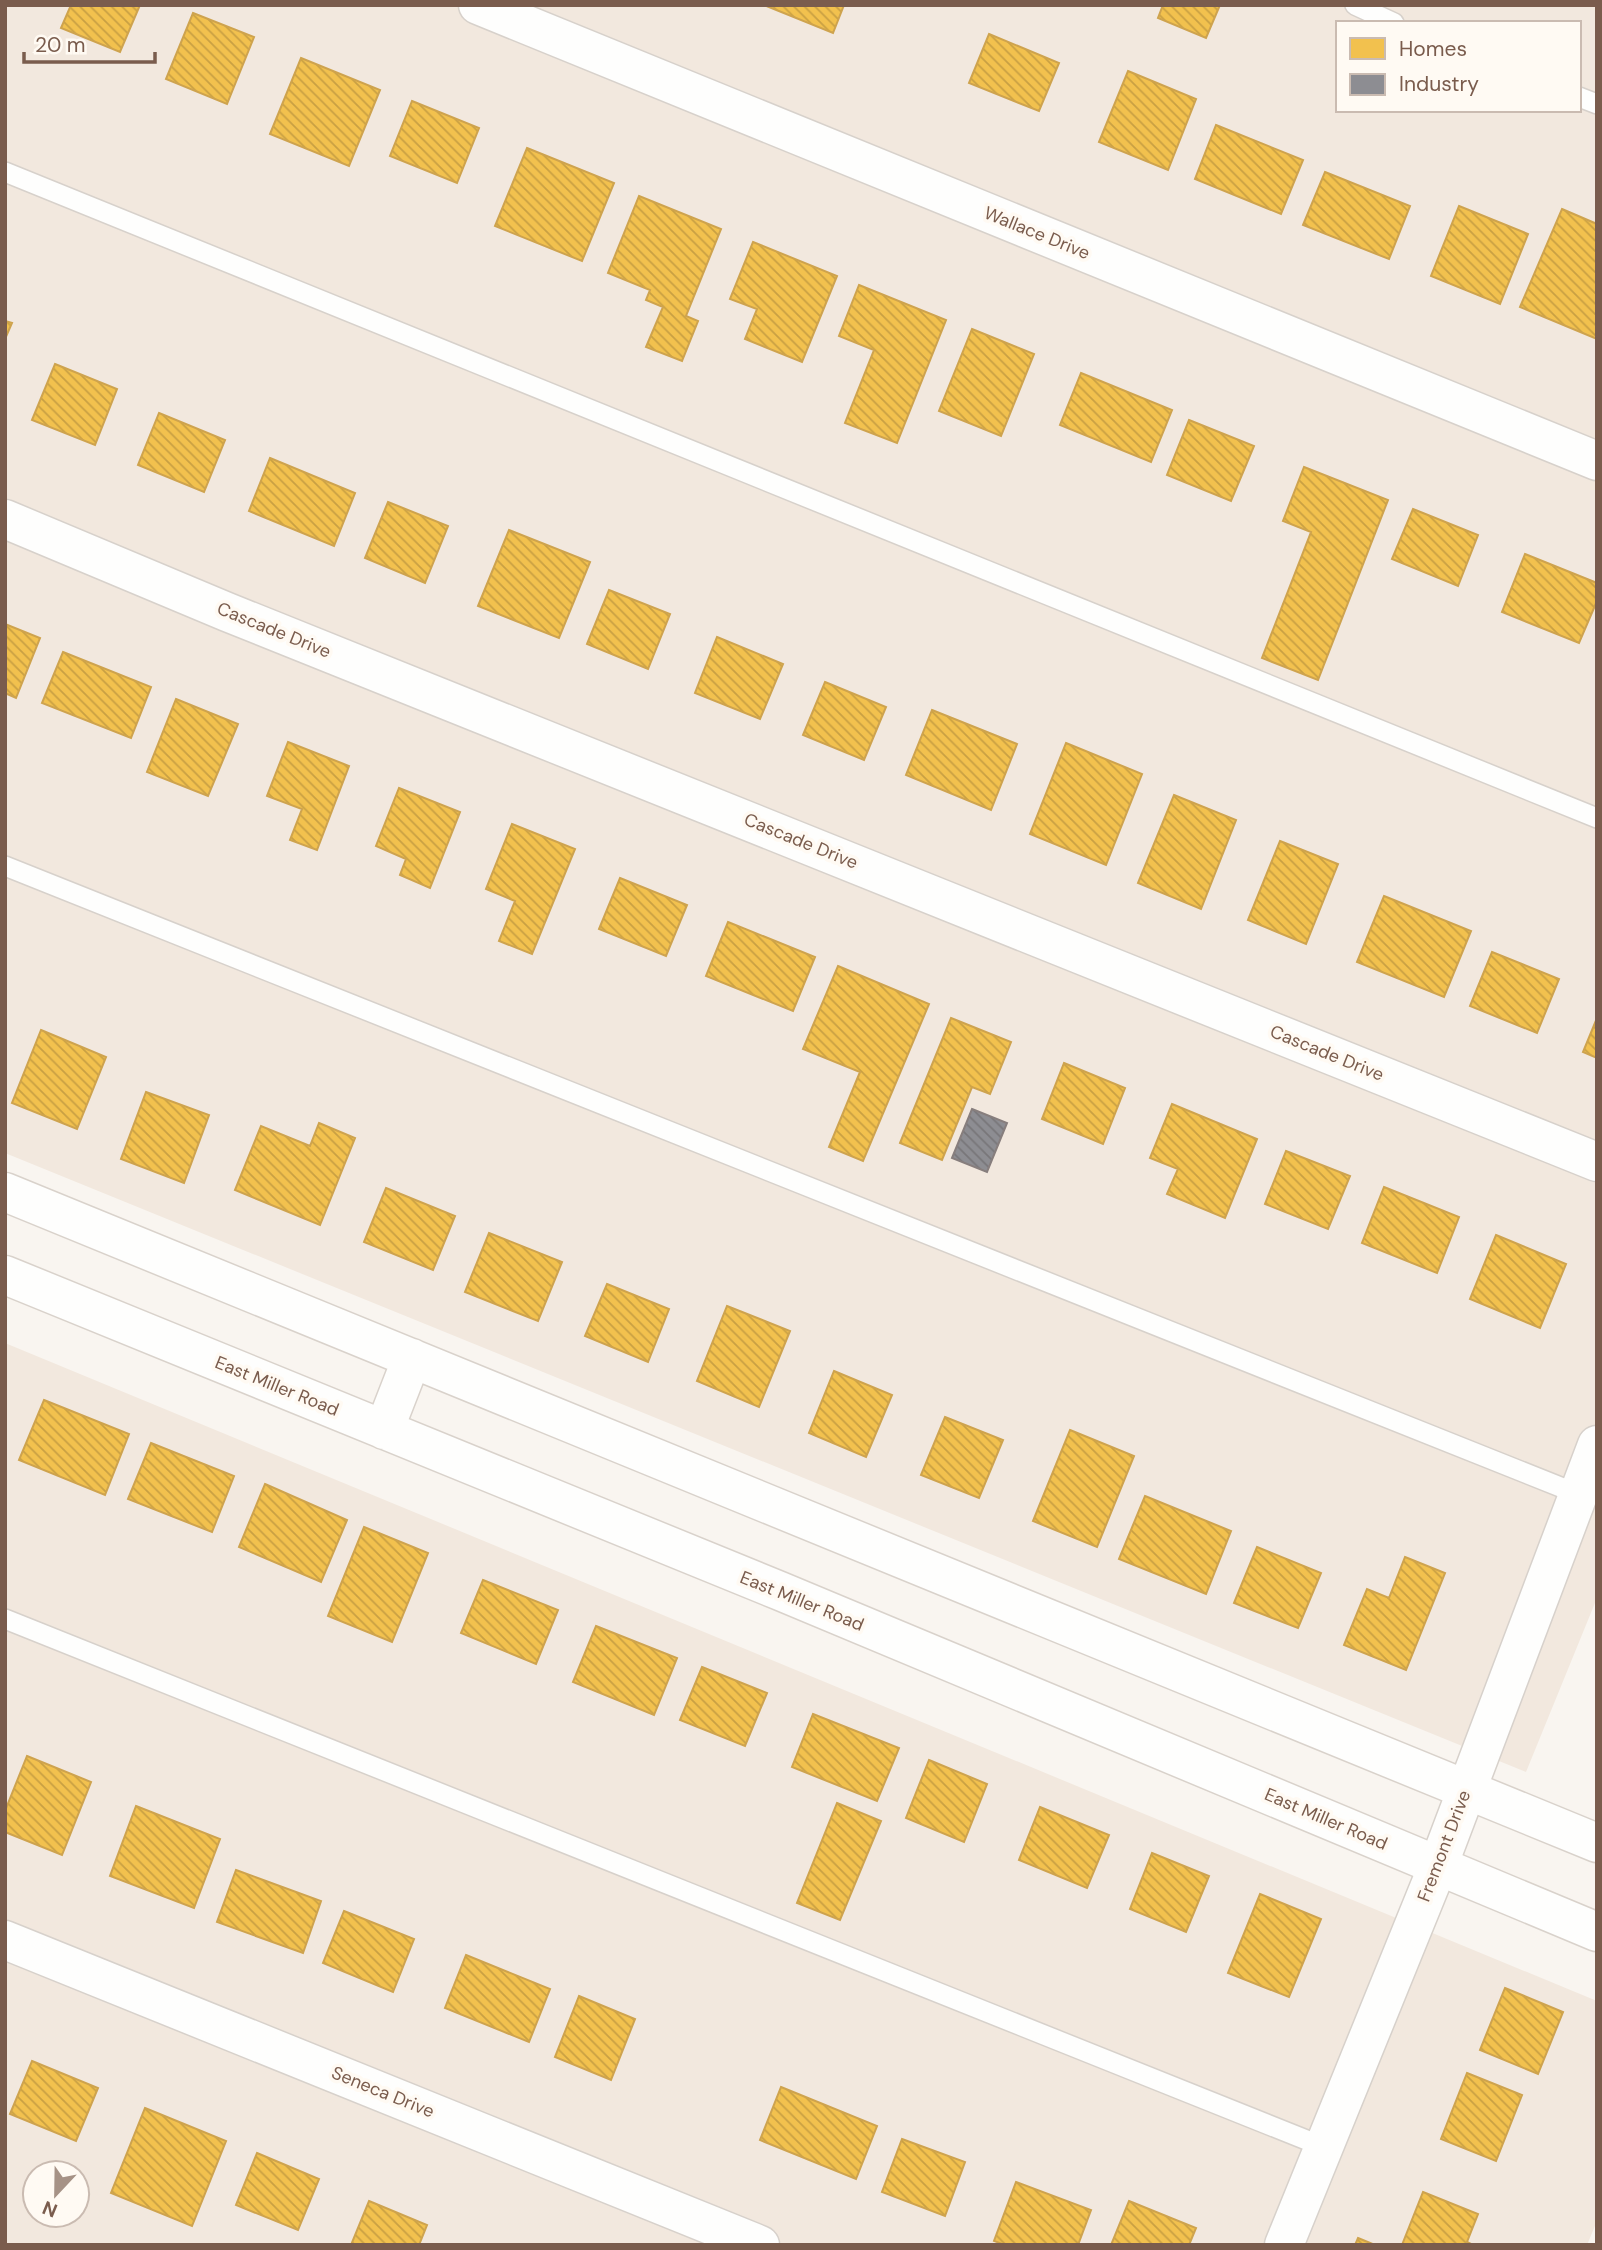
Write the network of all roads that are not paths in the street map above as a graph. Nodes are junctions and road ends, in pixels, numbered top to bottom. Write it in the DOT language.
graph roads {
  1 [pos="478,5"];
  2 [pos="1355,5"];
  3 [pos="1390,21"];
  4 [pos="5,172"];
  5 [pos="1597,461"];
  6 [pos="5,519"];
  7 [pos="1597,818"];
  8 [pos="5,866"];
  9 [pos="1597,1162"];
  10 [pos="5,1192"];
  11 [pos="5,1275"];
  12 [pos="412,1358"];
  13 [pos="384,1430"];
  14 [pos="1597,1445"];
  15 [pos="1578,1494"];
  16 [pos="5,1619"];
  17 [pos="1466,1788"];
  18 [pos="1597,1843"];
  19 [pos="1438,1866"];
  20 [pos="1597,1932"];
  21 [pos="5,1940"];
  22 [pos="1324,2147"];
  23 [pos="760,2245"];
  24 [pos="1284,2245"];
  1 -- 5 [label="street, Wallace Drive"];
  2 -- 3 [label="lane"];
  4 -- 7 [label="lane"];
  6 -- 9 [label="street, Cascade Drive"];
  8 -- 15 [label="lane"];
  10 -- 12 [label="street"];
  11 -- 13 [label="street, East Miller Road"];
  12 -- 13 [label="street"];
  12 -- 17 [label="street"];
  13 -- 19 [label="street, East Miller Road"];
  14 -- 15 [label="street, Fremont Drive"];
  15 -- 17 [label="street, Fremont Drive"];
  16 -- 22 [label="lane"];
  17 -- 18 [label="street"];
  17 -- 19 [label="street, Fremont Drive"];
  19 -- 20 [label="street, East Miller Road"];
  19 -- 22 [label="street, Fremont Drive"];
  21 -- 23 [label="street, Seneca Drive"];
  22 -- 24 [label="street, Fremont Drive"];
}
